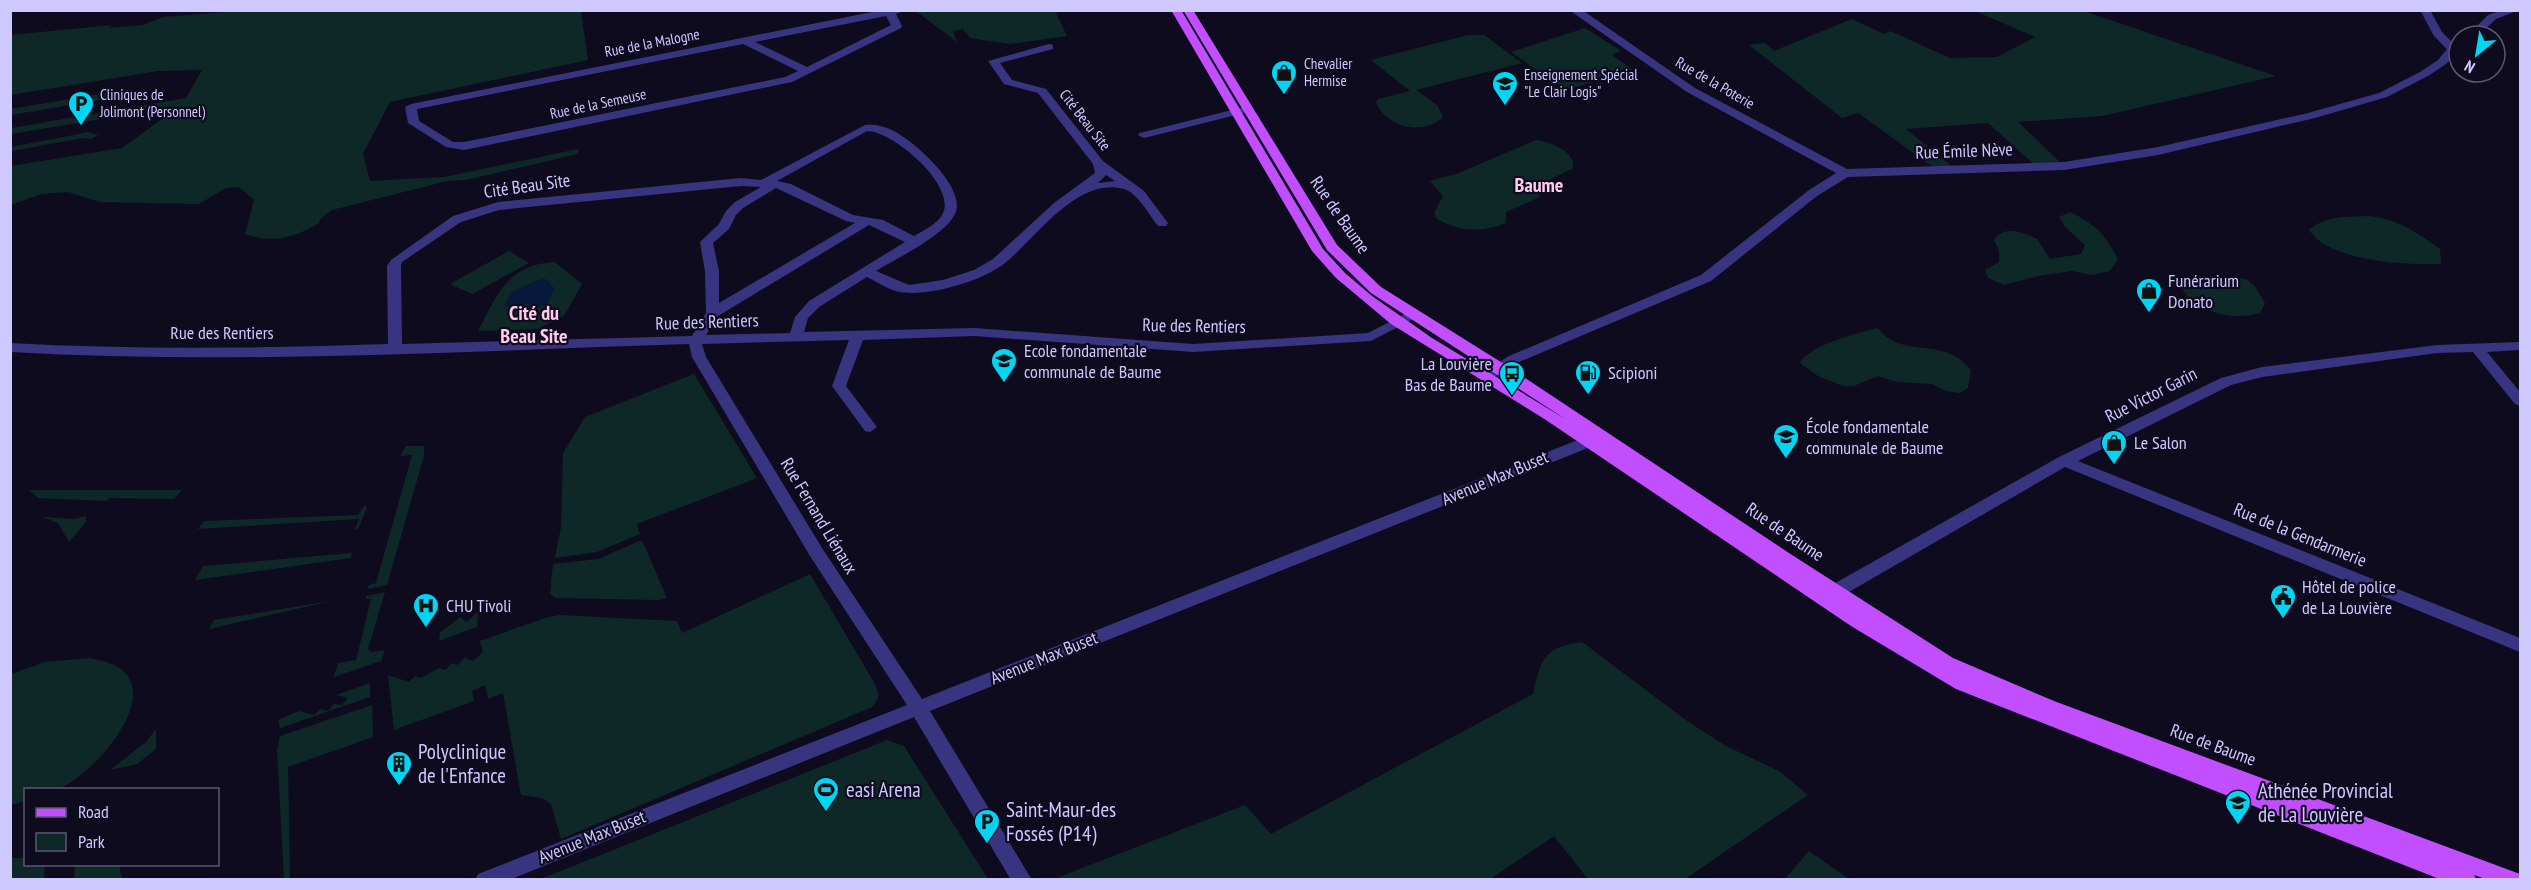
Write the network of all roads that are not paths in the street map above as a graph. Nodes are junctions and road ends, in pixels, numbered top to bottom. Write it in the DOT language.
graph roads {
  1 [pos="1176,10"];
  2 [pos="1188,10"];
  3 [pos="1574,10"];
  4 [pos="2425,10"];
  5 [pos="2514,10"];
  6 [pos="895,12"];
  7 [pos="2485,24"];
  8 [pos="742,40"];
  9 [pos="2447,41"];
  10 [pos="1049,47"];
  11 [pos="2447,57"];
  12 [pos="807,71"];
  13 [pos="411,107"];
  14 [pos="1248,110"];
  15 [pos="1236,113"];
  16 [pos="1144,135"];
  17 [pos="1099,164"];
  18 [pos="1845,173"];
  19 [pos="769,184"];
  20 [pos="1125,185"];
  21 [pos="1082,190"];
  22 [pos="868,220"];
  23 [pos="1162,224"];
  24 [pos="914,241"];
  25 [pos="866,271"];
  26 [pos="713,314"];
  27 [pos="1408,319"];
  28 [pos="857,336"];
  29 [pos="796,337"];
  30 [pos="695,342"];
  31 [pos="2520,346"];
  32 [pos="10,347"];
  33 [pos="2476,347"];
  34 [pos="395,348"];
  35 [pos="1499,367"];
  36 [pos="1486,377"];
  37 [pos="2520,401"];
  38 [pos="870,427"];
  39 [pos="1594,439"];
  40 [pos="2064,461"];
  41 [pos="1836,591"];
  42 [pos="2520,645"];
  43 [pos="918,707"];
  44 [pos="485,879"];
  45 [pos="1022,879"];
  46 [pos="2467,879"];
  47 [pos="2513,879"];
  1 -- 15 [label="main road, Rue de Baume"];
  2 -- 14 [label="main road, Rue de Baume"];
  3 -- 18 [label="street, Rue de la Poterie"];
  4 -- 9 [label="street"];
  5 -- 7 [label="street"];
  6 -- 8 [label="street, Rue de la Malogne"];
  6 -- 12 [label="street, Rue de la Semeuse"];
  8 -- 12 [label="street"];
  8 -- 13 [label="street, Rue de la Malogne"];
  10 -- 17 [label="street, Cité Beau Site"];
  11 -- 18 [label="street, Rue Émile Nève"];
  12 -- 13 [label="street, Rue de la Semeuse"];
  14 -- 15 [label="street"];
  14 -- 27 [label="main road, Rue de Baume"];
  15 -- 16 [label="street"];
  15 -- 27 [label="main road, Rue de Baume"];
  17 -- 20 [label="street, Cité Beau Site"];
  17 -- 21 [label="street"];
  18 -- 35 [label="street"];
  19 -- 22 [label="street, Cité Beau Site"];
  19 -- 24 [label="street"];
  19 -- 26 [label="street"];
  19 -- 34 [label="street, Cité Beau Site"];
  20 -- 21 [label="street"];
  20 -- 23 [label="street, Cité Beau Site"];
  21 -- 25 [label="street"];
  22 -- 24 [label="street, Cité Beau Site"];
  22 -- 26 [label="street"];
  24 -- 25 [label="street"];
  25 -- 29 [label="street"];
  26 -- 30 [label="street"];
  27 -- 28 [label="street, Rue des Rentiers"];
  27 -- 35 [label="main road, Rue de Baume"];
  27 -- 36 [label="main road, Rue de Baume"];
  28 -- 29 [label="street, Rue des Rentiers"];
  28 -- 38 [label="street"];
  29 -- 30 [label="street, Rue des Rentiers"];
  30 -- 34 [label="street, Rue des Rentiers"];
  30 -- 43 [label="street, Rue Fernand Liénaux"];
  31 -- 33 [label="street, Rue Victor Garin"];
  32 -- 34 [label="street, Rue des Rentiers"];
  33 -- 37 [label="street"];
  33 -- 40 [label="street, Rue Victor Garin"];
  35 -- 36 [label="street"];
  35 -- 39 [label="main road, Rue de Baume"];
  36 -- 39 [label="main road, Rue de Baume"];
  39 -- 41 [label="main road, Rue de Baume"];
  39 -- 43 [label="street, Avenue Max Buset"];
  39 -- 46 [label="main road, Rue de Baume"];
  40 -- 41 [label="street, Rue Victor Garin"];
  40 -- 42 [label="street, Rue de la Gendarmerie"];
  41 -- 47 [label="main road, Rue de Baume"];
  43 -- 44 [label="street, Avenue Max Buset"];
  43 -- 45 [label="street, Rue Fernand Liénaux"];
}
